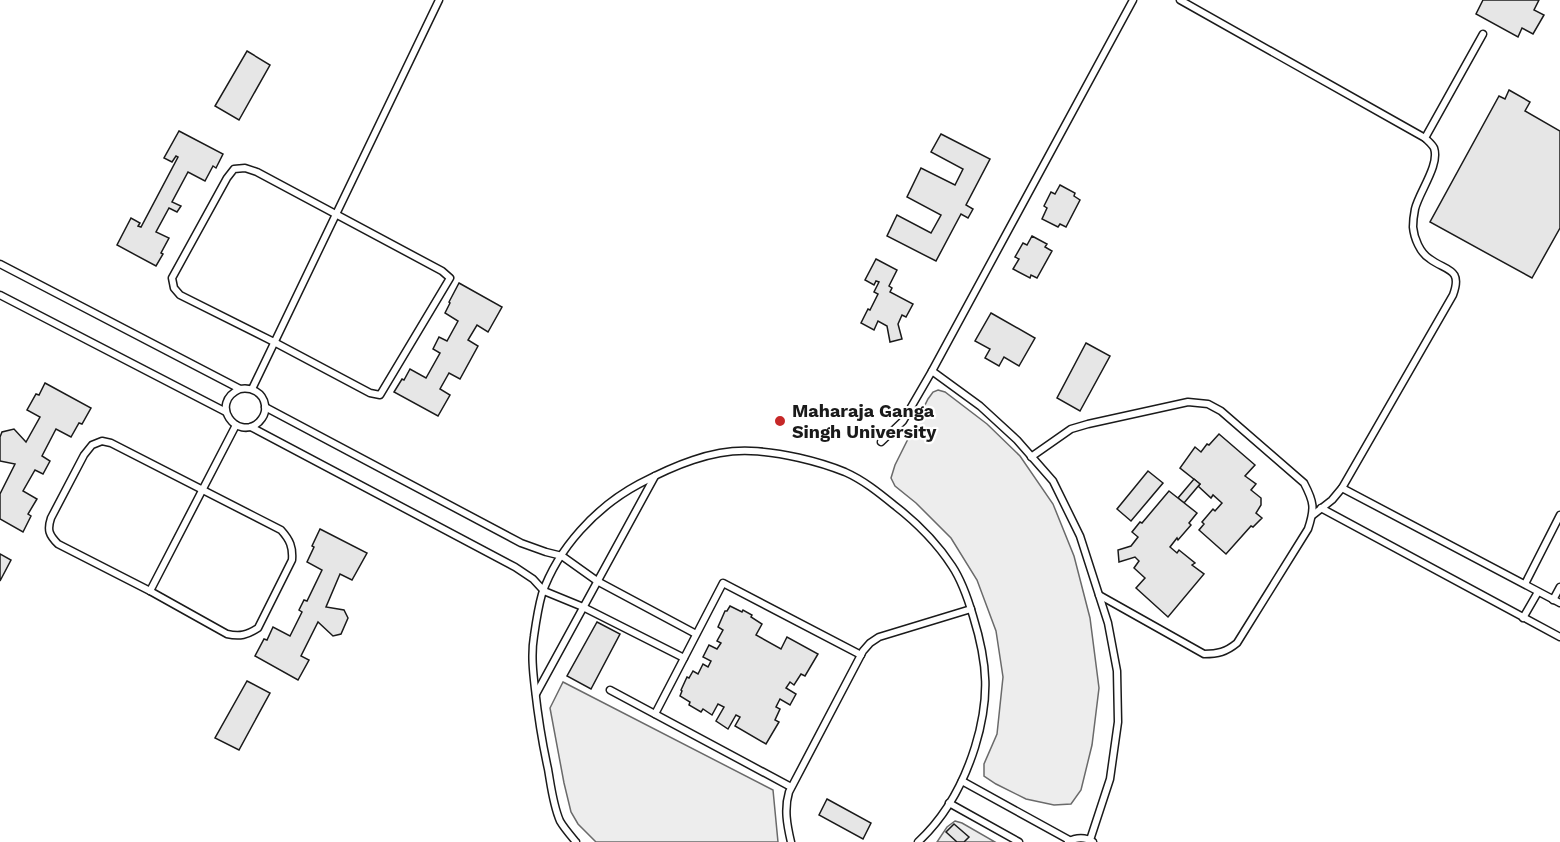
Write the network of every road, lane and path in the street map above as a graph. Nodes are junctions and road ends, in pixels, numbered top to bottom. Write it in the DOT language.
graph roads {
  1 [pos="439,0"];
  2 [pos="1133,0"];
  3 [pos="1180,0"];
  4 [pos="1483,34"];
  5 [pos="1425,138"];
  6 [pos="336,213"];
  7 [pos="0,264"];
  8 [pos="0,295"];
  9 [pos="274,342"];
  10 [pos="932,371"];
  11 [pos="240,389"];
  12 [pos="252,389"];
  13 [pos="265,407"];
  14 [pos="226,412"];
  15 [pos="236,425"];
  16 [pos="251,427"];
  17 [pos="881,442"];
  18 [pos="1031,457"];
  19 [pos="655,476"];
  20 [pos="1342,488"];
  21 [pos="202,489"];
  22 [pos="1321,508"];
  23 [pos="1313,515"];
  24 [pos="1560,515"];
  25 [pos="562,556"];
  26 [pos="597,581"];
  27 [pos="1525,584"];
  28 [pos="1560,587"];
  29 [pos="150,591"];
  30 [pos="544,591"];
  31 [pos="1538,592"];
  32 [pos="1099,594"];
  33 [pos="1557,602"];
  34 [pos="583,607"];
  35 [pos="971,609"];
  36 [pos="1523,618"];
  37 [pos="696,634"];
  38 [pos="1560,637"];
  39 [pos="861,655"];
  40 [pos="684,658"];
  41 [pos="610,690"];
  42 [pos="535,694"];
  43 [pos="654,714"];
  44 [pos="962,781"];
  45 [pos="791,787"];
  46 [pos="950,803"];
  47 [pos="1068,841"];
  48 [pos="1092,841"];
  49 [pos="576,842"];
  50 [pos="791,842"];
  51 [pos="918,842"];
  52 [pos="1019,842"];
  1 -- 6 [label="lane"];
  2 -- 10 [label="lane"];
  3 -- 5 [label="lane"];
  4 -- 5 [label="lane"];
  5 -- 20 [label="lane"];
  6 -- 9 [label="lane"];
  6 -- 9 [label="lane"];
  6 -- 9 [label="lane"];
  7 -- 11 [label="lane"];
  8 -- 14 [label="lane"];
  9 -- 12 [label="lane"];
  10 -- 17 [label="lane"];
  10 -- 18 [label="lane"];
  11 -- 12 [label="lane"];
  11 -- 14 [label="lane"];
  12 -- 13 [label="lane"];
  13 -- 16 [label="lane"];
  13 -- 25 [label="lane"];
  14 -- 15 [label="lane"];
  15 -- 16 [label="lane"];
  15 -- 21 [label="lane"];
  16 -- 30 [label="lane"];
  18 -- 23 [label="lane"];
  18 -- 32 [label="lane"];
  19 -- 25 [label="lane"];
  19 -- 26 [label="lane"];
  19 -- 35 [label="lane"];
  20 -- 22 [label="lane"];
  20 -- 27 [label="lane"];
  21 -- 29 [label="lane"];
  21 -- 29 [label="lane"];
  21 -- 29 [label="lane"];
  22 -- 23 [label="lane"];
  22 -- 36 [label="lane"];
  23 -- 32 [label="lane"];
  24 -- 27 [label="lane"];
  25 -- 26 [label="lane"];
  25 -- 30 [label="lane"];
  26 -- 34 [label="lane"];
  26 -- 37 [label="lane"];
  27 -- 31 [label="lane"];
  28 -- 33 [label="lane"];
  30 -- 34 [label="lane"];
  30 -- 42 [label="lane"];
  31 -- 33 [label="lane"];
  31 -- 36 [label="lane"];
  32 -- 48 [label="lane"];
  34 -- 40 [label="lane"];
  34 -- 42 [label="lane"];
  35 -- 39 [label="lane"];
  35 -- 44 [label="lane"];
  36 -- 38 [label="lane"];
  37 -- 39 [label="lane"];
  37 -- 40 [label="lane"];
  39 -- 45 [label="lane"];
  40 -- 43 [label="lane"];
  41 -- 43 [label="lane"];
  42 -- 49 [label="lane"];
  43 -- 45 [label="lane"];
  44 -- 46 [label="lane"];
  44 -- 47 [label="lane"];
  45 -- 50 [label="lane"];
  46 -- 51 [label="lane"];
  46 -- 52 [label="lane"];
  47 -- 48 [label="lane"];
}
